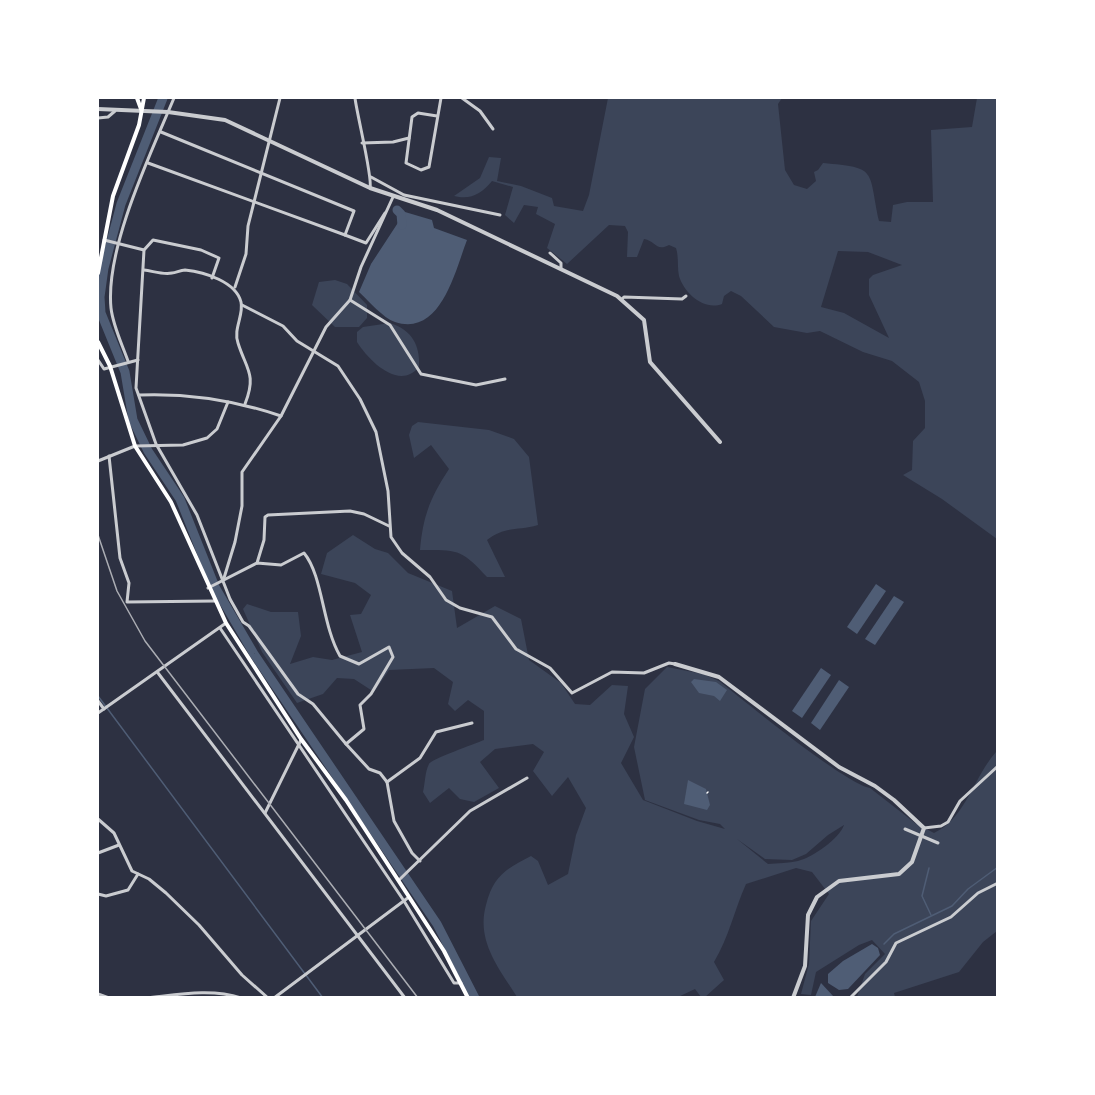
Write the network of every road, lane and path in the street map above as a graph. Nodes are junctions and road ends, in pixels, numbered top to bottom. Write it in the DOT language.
graph roads {
  1 [pos="137,98"];
  2 [pos="144,98"];
  3 [pos="174,98"];
  4 [pos="280,98"];
  5 [pos="355,98"];
  6 [pos="441,98"];
  7 [pos="462,98"];
  8 [pos="98,109"];
  9 [pos="116,109"];
  10 [pos="141,110"];
  11 [pos="168,112"];
  12 [pos="437,116"];
  13 [pos="98,118"];
  14 [pos="493,129"];
  15 [pos="161,132"];
  16 [pos="410,138"];
  17 [pos="268,140"];
  18 [pos="362,142"];
  19 [pos="148,163"];
  20 [pos="261,172"];
  21 [pos="371,177"];
  22 [pos="370,188"];
  23 [pos="393,197"];
  24 [pos="254,201"];
  25 [pos="388,210"];
  26 [pos="500,215"];
  27 [pos="345,235"];
  28 [pos="104,240"];
  29 [pos="119,244"];
  30 [pos="144,250"];
  31 [pos="550,253"];
  32 [pos="561,269"];
  33 [pos="144,270"];
  34 [pos="98,273"];
  35 [pos="212,278"];
  36 [pos="235,287"];
  37 [pos="686,296"];
  38 [pos="622,299"];
  39 [pos="350,300"];
  40 [pos="242,305"];
  41 [pos="98,342"];
  42 [pos="315,351"];
  43 [pos="98,360"];
  44 [pos="138,360"];
  45 [pos="128,361"];
  46 [pos="110,366"];
  47 [pos="505,379"];
  48 [pos="139,395"];
  49 [pos="228,402"];
  50 [pos="245,404"];
  51 [pos="281,416"];
  52 [pos="720,442"];
  53 [pos="156,444"];
  54 [pos="135,446"];
  55 [pos="109,456"];
  56 [pos="98,461"];
  57 [pos="389,526"];
  58 [pos="256,563"];
  59 [pos="224,580"];
  60 [pos="210,587"];
  61 [pos="215,601"];
  62 [pos="226,623"];
  63 [pos="220,627"];
  64 [pos="675,664"];
  65 [pos="158,673"];
  66 [pos="98,701"];
  67 [pos="104,709"];
  68 [pos="98,713"];
  69 [pos="472,723"];
  70 [pos="301,739"];
  71 [pos="346,744"];
  72 [pos="298,746"];
  73 [pos="998,766"];
  74 [pos="528,778"];
  75 [pos="387,782"];
  76 [pos="265,813"];
  77 [pos="98,819"];
  78 [pos="924,828"];
  79 [pos="905,829"];
  80 [pos="938,843"];
  81 [pos="119,845"];
  82 [pos="98,853"];
  83 [pos="420,861"];
  84 [pos="138,874"];
  85 [pos="400,879"];
  86 [pos="998,883"];
  87 [pos="98,894"];
  88 [pos="409,897"];
  89 [pos="404,901"];
  90 [pos="358,936"];
  91 [pos="461,983"];
  92 [pos="98,994"];
  93 [pos="267,997"];
  94 [pos="109,998"];
  95 [pos="146,998"];
  96 [pos="241,998"];
  97 [pos="274,998"];
  98 [pos="405,998"];
  99 [pos="468,998"];
  100 [pos="793,998"];
  101 [pos="850,998"];
  1 -- 10 [label="main road"];
  2 -- 10 [label="main road"];
  3 -- 11 [label="street"];
  4 -- 17 [label="street"];
  5 -- 18 [label="street"];
  6 -- 12 [label="street"];
  7 -- 14 [label="street"];
  8 -- 9 [label="street"];
  9 -- 10 [label="street"];
  9 -- 13 [label="street"];
  10 -- 11 [label="street"];
  10 -- 28 [label="main road"];
  11 -- 15 [label="street"];
  11 -- 17 [label="street"];
  12 -- 16 [label="street"];
  12 -- 16 [label="street"];
  15 -- 19 [label="street"];
  15 -- 20 [label="street"];
  16 -- 18 [label="street"];
  17 -- 20 [label="street"];
  17 -- 22 [label="street"];
  18 -- 21 [label="street"];
  19 -- 24 [label="street"];
  19 -- 29 [label="street"];
  20 -- 24 [label="street"];
  20 -- 27 [label="street"];
  21 -- 22 [label="street"];
  21 -- 26 [label="street"];
  22 -- 23 [label="street"];
  23 -- 25 [label="street"];
  23 -- 32 [label="street"];
  24 -- 27 [label="street"];
  24 -- 36 [label="street"];
  25 -- 27 [label="street"];
  25 -- 39 [label="street"];
  28 -- 29 [label="street"];
  28 -- 34 [label="main road"];
  29 -- 30 [label="street"];
  29 -- 45 [label="street"];
  30 -- 33 [label="street"];
  30 -- 35 [label="street"];
  31 -- 32 [label="street"];
  32 -- 38 [label="street"];
  33 -- 35 [label="street"];
  33 -- 44 [label="street"];
  35 -- 36 [label="street"];
  36 -- 40 [label="street"];
  37 -- 38 [label="street"];
  38 -- 52 [label="street"];
  39 -- 42 [label="street"];
  39 -- 47 [label="street"];
  40 -- 42 [label="street"];
  40 -- 50 [label="street"];
  41 -- 46 [label="main road"];
  42 -- 51 [label="street"];
  42 -- 57 [label="street"];
  43 -- 46 [label="street"];
  44 -- 45 [label="street"];
  44 -- 48 [label="street"];
  45 -- 46 [label="street"];
  46 -- 54 [label="main road"];
  48 -- 49 [label="street"];
  48 -- 53 [label="street"];
  49 -- 50 [label="street"];
  49 -- 53 [label="street"];
  50 -- 51 [label="street"];
  51 -- 59 [label="street"];
  53 -- 54 [label="street"];
  53 -- 59 [label="street"];
  54 -- 55 [label="street"];
  54 -- 60 [label="main road"];
  55 -- 56 [label="street"];
  55 -- 61 [label="street"];
  57 -- 58 [label="street"];
  57 -- 64 [label="street"];
  58 -- 59 [label="street"];
  58 -- 71 [label="street"];
  59 -- 60 [label="street"];
  59 -- 71 [label="street"];
  60 -- 61 [label="main road"];
  61 -- 62 [label="main road"];
  62 -- 63 [label="street"];
  62 -- 70 [label="main road"];
  63 -- 65 [label="street"];
  63 -- 72 [label="street"];
  64 -- 78 [label="street"];
  65 -- 67 [label="street"];
  65 -- 76 [label="street"];
  66 -- 67 [label="street"];
  67 -- 68 [label="street"];
  69 -- 75 [label="street"];
  70 -- 72 [label="street"];
  70 -- 85 [label="main road"];
  71 -- 75 [label="street"];
  72 -- 76 [label="street"];
  72 -- 89 [label="street"];
  73 -- 78 [label="street"];
  74 -- 83 [label="street"];
  75 -- 83 [label="street"];
  76 -- 90 [label="street"];
  77 -- 81 [label="street"];
  78 -- 100 [label="street"];
  79 -- 80 [label="street"];
  81 -- 82 [label="street"];
  81 -- 84 [label="street"];
  83 -- 85 [label="street"];
  84 -- 87 [label="street"];
  84 -- 93 [label="street"];
  85 -- 88 [label="main road"];
  86 -- 101 [label="street"];
  88 -- 89 [label="street"];
  88 -- 91 [label="main road"];
  89 -- 90 [label="street"];
  89 -- 91 [label="street"];
  90 -- 97 [label="street"];
  90 -- 98 [label="street"];
  91 -- 99 [label="main road"];
  92 -- 94 [label="street"];
  95 -- 96 [label="street"];
}
